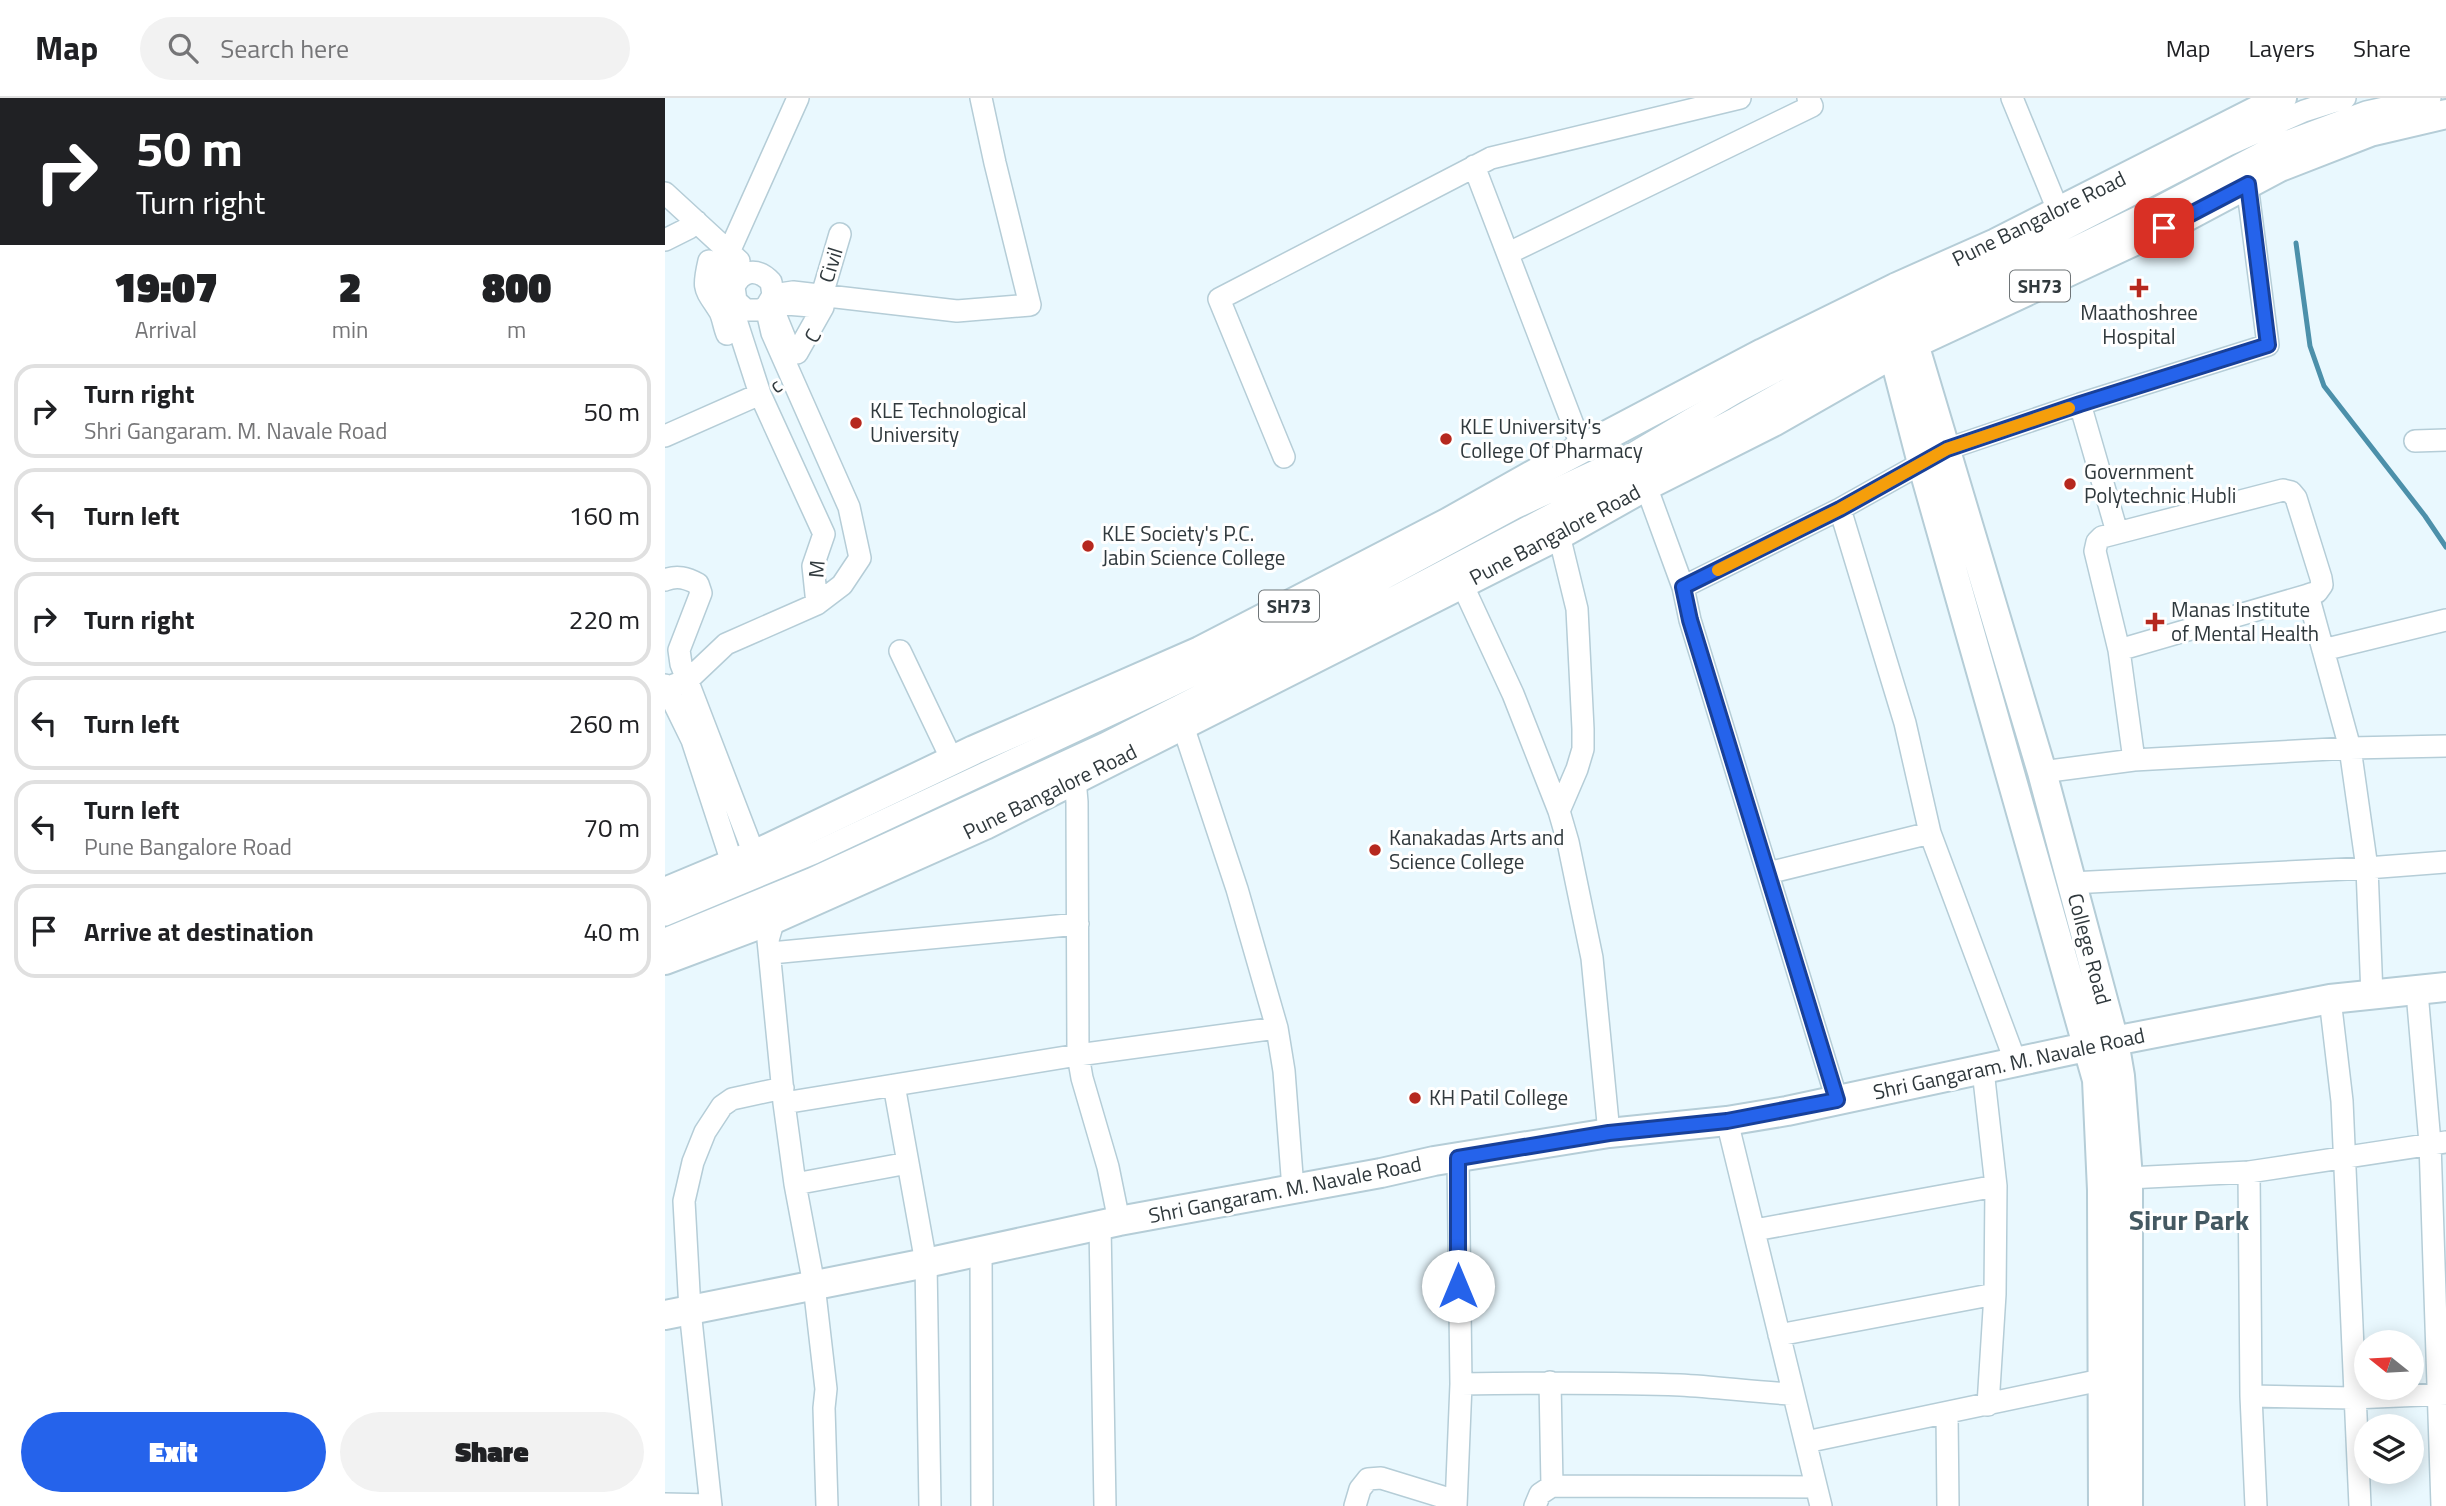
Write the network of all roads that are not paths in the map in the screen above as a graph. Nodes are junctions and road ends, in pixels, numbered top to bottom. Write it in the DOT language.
graph roads {
  1 [pos="798,98"];
  2 [pos="981,98"];
  3 [pos="1740,98"];
  4 [pos="1808,98"];
  5 [pos="2011,98"];
  6 [pos="2282,98"];
  7 [pos="2345,98"];
  8 [pos="2431,98"];
  9 [pos="2446,114"];
  10 [pos="1474,166"];
  11 [pos="2248,184"];
  12 [pos="665,193"];
  13 [pos="2058,211"];
  14 [pos="696,221"];
  15 [pos="840,234"];
  16 [pos="665,240"];
  17 [pos="1513,251"];
  18 [pos="729,252"];
  19 [pos="709,261"];
  20 [pos="751,272"];
  21 [pos="828,296"];
  22 [pos="769,301"];
  23 [pos="1896,321"];
  24 [pos="791,376"];
  25 [pos="754,397"];
  26 [pos="2080,404"];
  27 [pos="665,436"];
  28 [pos="2446,440"];
  29 [pos="2415,441"];
  30 [pos="1582,448"];
  31 [pos="1947,449"];
  32 [pos="1284,457"];
  33 [pos="1922,463"];
  34 [pos="1646,486"];
  35 [pos="849,507"];
  36 [pos="1840,509"];
  37 [pos="2117,533"];
  38 [pos="819,535"];
  39 [pos="1559,535"];
  40 [pos="665,580"];
  41 [pos="1462,584"];
  42 [pos="1683,587"];
  43 [pos="816,595"];
  44 [pos="2308,595"];
  45 [pos="796,597"];
  46 [pos="2446,620"];
  47 [pos="2119,650"];
  48 [pos="2323,650"];
  49 [pos="900,651"];
  50 [pos="688,680"];
  51 [pos="668,692"];
  52 [pos="1183,726"];
  53 [pos="692,740"];
  54 [pos="2446,746"];
  55 [pos="2350,748"];
  56 [pos="717,756"];
  57 [pos="952,760"];
  58 [pos="2134,760"];
  59 [pos="2042,772"];
  60 [pos="1075,779"];
  61 [pos="1559,811"];
  62 [pos="1930,833"];
  63 [pos="2446,862"];
  64 [pos="747,869"];
  65 [pos="2367,869"];
  66 [pos="1768,873"];
  67 [pos="2071,883"];
  68 [pos="665,892"];
  69 [pos="665,915"];
  70 [pos="763,924"];
  71 [pos="1078,924"];
  72 [pos="665,939"];
  73 [pos="665,960"];
  74 [pos="2446,987"];
  75 [pos="2417,992"];
  76 [pos="2372,996"];
  77 [pos="2330,999"];
  78 [pos="1277,1028"];
  79 [pos="2101,1044"];
  80 [pos="1078,1055"];
  81 [pos="2016,1063"];
  82 [pos="1983,1070"];
  83 [pos="894,1085"];
  84 [pos="783,1095"];
  85 [pos="1837,1100"];
  86 [pos="1727,1121"];
  87 [pos="1609,1133"];
  88 [pos="2438,1142"];
  89 [pos="2343,1157"];
  90 [pos="1458,1158"];
  91 [pos="908,1163"];
  92 [pos="2249,1172"];
  93 [pos="2127,1178"];
  94 [pos="795,1184"];
  95 [pos="1996,1186"];
  96 [pos="1293,1189"];
  97 [pos="1110,1223"];
  98 [pos="1755,1230"];
  99 [pos="981,1251"];
  100 [pos="926,1263"];
  101 [pos="814,1285"];
  102 [pos="1995,1294"];
  103 [pos="678,1312"];
  104 [pos="1779,1335"];
  105 [pos="2115,1377"];
  106 [pos="1550,1382"];
  107 [pos="1461,1384"];
  108 [pos="2442,1393"];
  109 [pos="1792,1394"];
  110 [pos="2251,1396"];
  111 [pos="2353,1398"];
  112 [pos="1988,1405"];
  113 [pos="1947,1414"];
  114 [pos="1805,1442"];
  115 [pos="1552,1486"];
  116 [pos="1818,1496"];
  117 [pos="1737,1497"];
  118 [pos="665,1504"];
  119 [pos="1456,1504"];
  120 [pos="711,1506"];
  121 [pos="827,1506"];
  122 [pos="930,1506"];
  123 [pos="982,1506"];
  124 [pos="1107,1506"];
  125 [pos="1355,1506"];
  126 [pos="1535,1506"];
  127 [pos="1948,1506"];
  128 [pos="2103,1506"];
  129 [pos="2128,1506"];
  130 [pos="2256,1506"];
  131 [pos="2360,1506"];
  132 [pos="2442,1506"];
  1 -- 18 [label="street"];
  2 -- 21 [label="street"];
  3 -- 10 [label="street"];
  4 -- 17 [label="street"];
  5 -- 13 [label="street"];
  6 -- 13 [label="main road, Pune Bangalore Road / SH73"];
  7 -- 23 [label="street"];
  8 -- 23 [label="street"];
  9 -- 11 [label="main road, Pune Bangalore Road / SH73"];
  10 -- 30 [label="street"];
  10 -- 32 [label="street"];
  11 -- 23 [label="main road, Pune Bangalore Road / SH73"];
  11 -- 26 [label="street"];
  12 -- 14 [label="street"];
  13 -- 23 [label="main road, Pune Bangalore Road / SH73"];
  14 -- 16 [label="street"];
  14 -- 18 [label="street"];
  15 -- 21 [label="street, Civil"];
  18 -- 20 [label="street"];
  18 -- 25 [label="street"];
  19 -- 25 [label="street"];
  20 -- 22 [label="street"];
  20 -- 22 [label="street"];
  21 -- 22 [label="street"];
  21 -- 24 [label="street, C"];
  22 -- 24 [label="street"];
  23 -- 30 [label="main road, Pune Bangalore Road / SH73"];
  23 -- 31 [label="main road, College Road"];
  23 -- 33 [label="main road"];
  23 -- 34 [label="main road, Pune Bangalore Road / SH73"];
  23 -- 64 [label="street"];
  23 -- 70 [label="street"];
  24 -- 25 [label="street, c"];
  24 -- 35 [label="street"];
  25 -- 27 [label="street, c"];
  25 -- 38 [label="street"];
  26 -- 31 [label="street"];
  26 -- 37 [label="street"];
  28 -- 29 [label="street"];
  30 -- 57 [label="main road, Pune Bangalore Road / SH73"];
  31 -- 33 [label="street"];
  31 -- 59 [label="main road, College Road"];
  33 -- 36 [label="street"];
  33 -- 79 [label="main road"];
  34 -- 39 [label="main road, Pune Bangalore Road / SH73"];
  34 -- 42 [label="street"];
  35 -- 38 [label="street"];
  35 -- 43 [label="street"];
  36 -- 42 [label="street"];
  36 -- 62 [label="street"];
  37 -- 44 [label="street"];
  37 -- 47 [label="street"];
  38 -- 43 [label="street, M"];
  38 -- 45 [label="street"];
  39 -- 41 [label="main road, Pune Bangalore Road / SH73"];
  39 -- 61 [label="street"];
  40 -- 50 [label="street"];
  41 -- 52 [label="main road, Pune Bangalore Road / SH73"];
  41 -- 61 [label="street"];
  42 -- 66 [label="street"];
  43 -- 50 [label="street"];
  44 -- 47 [label="street"];
  44 -- 48 [label="street"];
  46 -- 48 [label="street"];
  47 -- 58 [label="street"];
  48 -- 55 [label="street"];
  49 -- 57 [label="street"];
  50 -- 51 [label="street"];
  50 -- 56 [label="street"];
  51 -- 53 [label="street"];
  52 -- 60 [label="main road, Pune Bangalore Road / SH73"];
  52 -- 78 [label="street"];
  53 -- 56 [label="street"];
  53 -- 64 [label="street"];
  54 -- 55 [label="street"];
  55 -- 58 [label="street"];
  55 -- 65 [label="street"];
  56 -- 64 [label="street"];
  57 -- 64 [label="main road, Pune Bangalore Road / SH73"];
  58 -- 59 [label="street"];
  59 -- 67 [label="main road, College Road"];
  60 -- 70 [label="main road, Pune Bangalore Road / SH73"];
  60 -- 71 [label="street"];
  61 -- 87 [label="street"];
  62 -- 66 [label="street"];
  62 -- 81 [label="street"];
  63 -- 65 [label="street"];
  64 -- 68 [label="main road, Pune Bangalore Road / SH73"];
  64 -- 69 [label="street"];
  64 -- 70 [label="street"];
  65 -- 67 [label="street"];
  65 -- 76 [label="street"];
  66 -- 85 [label="street"];
  67 -- 79 [label="main road, College Road"];
  70 -- 71 [label="street"];
  70 -- 72 [label="street"];
  70 -- 73 [label="main road, Pune Bangalore Road / SH73"];
  70 -- 84 [label="street"];
  71 -- 80 [label="street"];
  74 -- 75 [label="main road, Shri Gangaram. M. Navale Road"];
  75 -- 76 [label="main road, Shri Gangaram. M. Navale Road"];
  75 -- 88 [label="street"];
  76 -- 77 [label="main road, Shri Gangaram. M. Navale Road"];
  77 -- 79 [label="main road, Shri Gangaram. M. Navale Road"];
  77 -- 89 [label="street"];
  78 -- 80 [label="street"];
  78 -- 96 [label="street"];
  79 -- 81 [label="main road, Shri Gangaram. M. Navale Road"];
  79 -- 93 [label="main road, College Road"];
  79 -- 105 [label="main road, College Road"];
  80 -- 83 [label="street"];
  80 -- 97 [label="street"];
  81 -- 82 [label="main road, Shri Gangaram. M. Navale Road"];
  82 -- 85 [label="main road, Shri Gangaram. M. Navale Road"];
  82 -- 95 [label="street"];
  83 -- 84 [label="street"];
  83 -- 91 [label="street"];
  84 -- 94 [label="street"];
  84 -- 103 [label="street"];
  85 -- 86 [label="main road, Shri Gangaram. M. Navale Road"];
  86 -- 87 [label="main road, Shri Gangaram. M. Navale Road"];
  86 -- 98 [label="street"];
  87 -- 90 [label="main road, Shri Gangaram. M. Navale Road"];
  88 -- 89 [label="street"];
  88 -- 108 [label="street"];
  89 -- 92 [label="street"];
  89 -- 111 [label="street"];
  90 -- 96 [label="main road, Shri Gangaram. M. Navale Road"];
  90 -- 107 [label="street"];
  91 -- 94 [label="street"];
  91 -- 100 [label="street"];
  92 -- 93 [label="street"];
  92 -- 110 [label="street"];
  93 -- 105 [label="main road, College Road"];
  94 -- 101 [label="street"];
  95 -- 98 [label="street"];
  95 -- 102 [label="street"];
  96 -- 97 [label="main road, Shri Gangaram. M. Navale Road"];
  97 -- 99 [label="main road, Shri Gangaram. M. Navale Road"];
  97 -- 124 [label="street"];
  98 -- 104 [label="street"];
  99 -- 100 [label="main road, Shri Gangaram. M. Navale Road"];
  99 -- 123 [label="street"];
  100 -- 101 [label="main road, Shri Gangaram. M. Navale Road"];
  100 -- 122 [label="street"];
  101 -- 103 [label="main road, Shri Gangaram. M. Navale Road"];
  101 -- 121 [label="street"];
  102 -- 104 [label="street"];
  102 -- 112 [label="street"];
  103 -- 120 [label="street"];
  104 -- 109 [label="street"];
  105 -- 112 [label="street"];
  105 -- 128 [label="main road, College Road"];
  105 -- 129 [label="main road, College Road"];
  106 -- 107 [label="street"];
  106 -- 109 [label="street"];
  106 -- 115 [label="street"];
  107 -- 119 [label="street"];
  108 -- 111 [label="street"];
  108 -- 132 [label="street"];
  109 -- 114 [label="street"];
  110 -- 111 [label="street"];
  110 -- 130 [label="street"];
  111 -- 131 [label="street"];
  112 -- 113 [label="street"];
  113 -- 114 [label="street"];
  113 -- 127 [label="street"];
  114 -- 116 [label="street"];
  115 -- 117 [label="street"];
  115 -- 126 [label="street"];
  116 -- 117 [label="street"];
  118 -- 120 [label="street"];
  119 -- 125 [label="street"];
}
